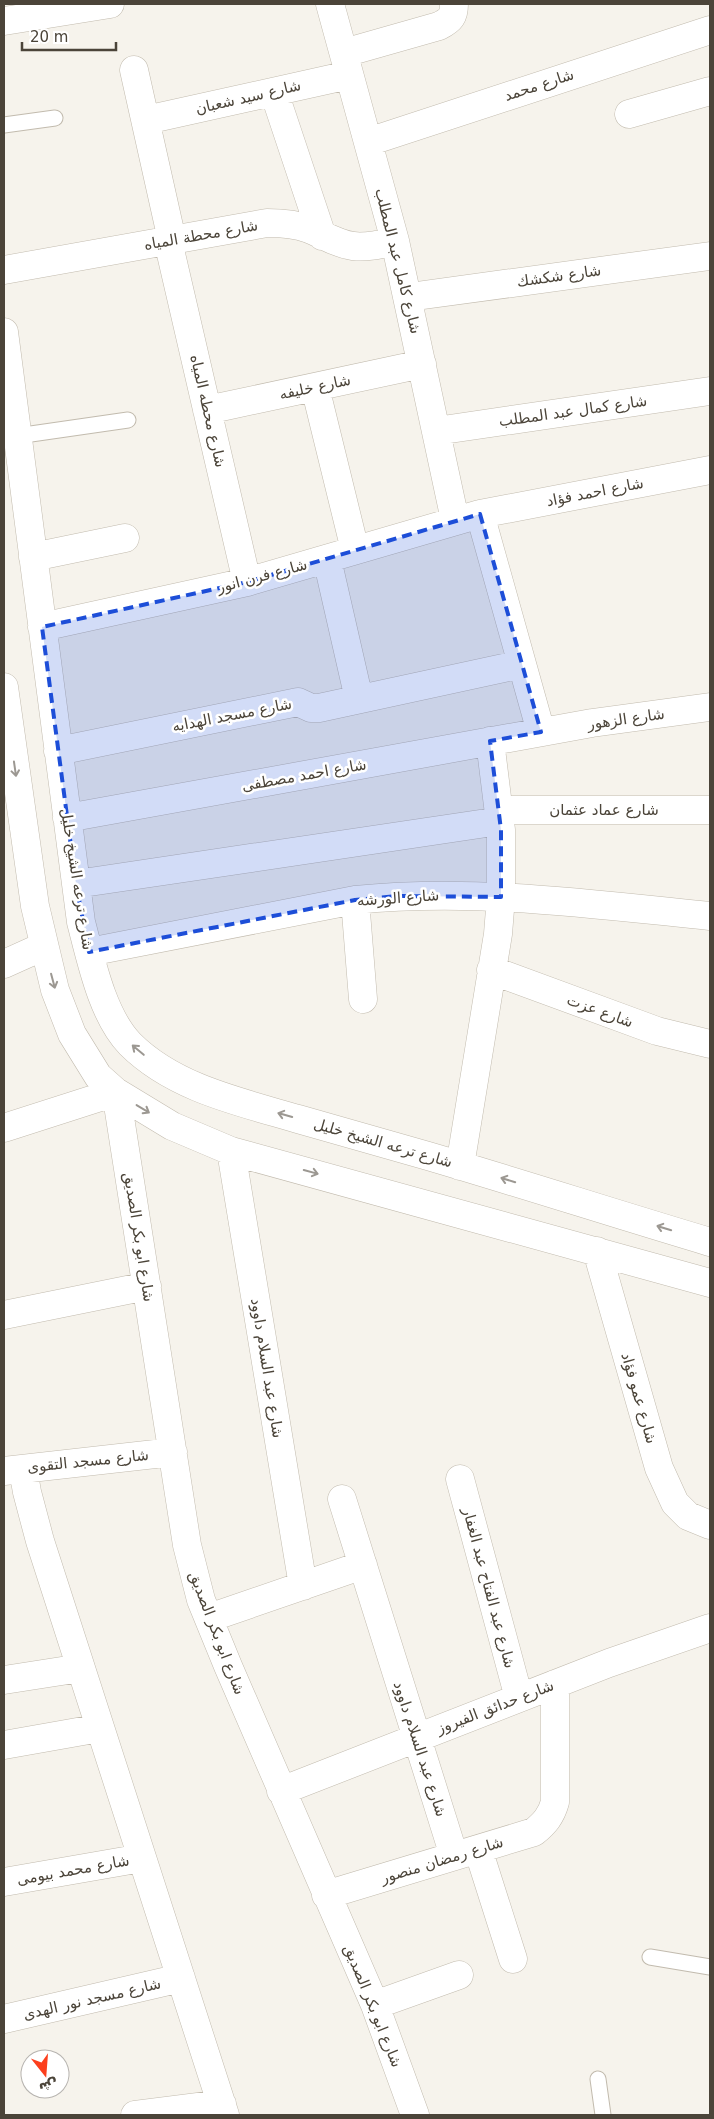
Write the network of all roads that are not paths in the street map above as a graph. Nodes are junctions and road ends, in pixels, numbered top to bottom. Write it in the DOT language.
graph roads {
  1 [pos="110,4"];
  2 [pos="330,4"];
  3 [pos="454,4"];
  4 [pos="4,21"];
  5 [pos="710,30"];
  6 [pos="347,64"];
  7 [pos="134,70"];
  8 [pos="710,91"];
  9 [pos="274,92"];
  10 [pos="629,114"];
  11 [pos="55,118"];
  12 [pos="146,120"];
  13 [pos="4,125"];
  14 [pos="368,142"];
  15 [pos="322,236"];
  16 [pos="170,240"];
  17 [pos="395,242"];
  18 [pos="710,256"];
  19 [pos="4,270"];
  20 [pos="409,297"];
  21 [pos="4,332"];
  22 [pos="422,364"];
  23 [pos="315,387"];
  24 [pos="710,391"];
  25 [pos="207,410"];
  26 [pos="128,420"];
  27 [pos="436,430"];
  28 [pos="17,436"];
  29 [pos="710,470"];
  30 [pos="468,517"];
  31 [pos="125,538"];
  32 [pos="355,550"];
  33 [pos="33,557"];
  34 [pos="328,559"];
  35 [pos="247,582"];
  36 [pos="42,627"];
  37 [pos="522,664"];
  38 [pos="4,686"];
  39 [pos="359,699"];
  40 [pos="710,707"];
  41 [pos="541,732"];
  42 [pos="490,741"];
  43 [pos="58,751"];
  44 [pos="12,796"];
  45 [pos="710,810"];
  46 [pos="499,815"];
  47 [pos="67,818"];
  48 [pos="76,884"];
  49 [pos="501,897"];
  50 [pos="355,900"];
  51 [pos="710,916"];
  52 [pos="44,946"];
  53 [pos="89,952"];
  54 [pos="4,964"];
  55 [pos="491,970"];
  56 [pos="363,999"];
  57 [pos="710,1044"];
  58 [pos="116,1092"];
  59 [pos="4,1128"];
  60 [pos="231,1150"];
  61 [pos="460,1166"];
  62 [pos="710,1242"];
  63 [pos="597,1251"];
  64 [pos="710,1283"];
  65 [pos="147,1286"];
  66 [pos="4,1314"];
  67 [pos="172,1452"];
  68 [pos="14,1470"];
  69 [pos="460,1479"];
  70 [pos="342,1499"];
  71 [pos="710,1525"];
  72 [pos="363,1565"];
  73 [pos="303,1586"];
  74 [pos="209,1618"];
  75 [pos="710,1628"];
  76 [pos="81,1668"];
  77 [pos="4,1680"];
  78 [pos="555,1684"];
  79 [pos="519,1698"];
  80 [pos="100,1728"];
  81 [pos="417,1738"];
  82 [pos="4,1745"];
  83 [pos="281,1791"];
  84 [pos="466,1852"];
  85 [pos="142,1858"];
  86 [pos="4,1882"];
  87 [pos="326,1895"];
  88 [pos="650,1957"];
  89 [pos="513,1959"];
  90 [pos="710,1967"];
  91 [pos="459,1975"];
  92 [pos="181,1978"];
  93 [pos="375,2005"];
  94 [pos="4,2019"];
  95 [pos="598,2079"];
  96 [pos="223,2110"];
  97 [pos="135,2115"];
  98 [pos="415,2115"];
  99 [pos="603,2115"];
  1 -- 4 [label="street"];
  2 -- 6 [label="street, شارع كامل عبد المطلب"];
  3 -- 6 [label="street, شارع سيد شعبان"];
  5 -- 14 [label="street, شارع محمد"];
  6 -- 9 [label="street, شارع سيد شعبان"];
  6 -- 14 [label="street, شارع كامل عبد المطلب"];
  7 -- 12 [label="street, شارع محطه المياه"];
  8 -- 10 [label="street"];
  9 -- 12 [label="street, شارع سيد شعبان"];
  9 -- 15 [label="street"];
  11 -- 13 [label="lane"];
  12 -- 16 [label="street, شارع محطه المياه"];
  14 -- 17 [label="street, شارع كامل عبد المطلب"];
  15 -- 16 [label="street, شارع محطة المياه"];
  15 -- 17 [label="street, شارع محطة المياه"];
  16 -- 19 [label="street, شارع محطة المياه"];
  16 -- 25 [label="street, شارع محطه المياه"];
  17 -- 20 [label="street, شارع كامل عبد المطلب"];
  18 -- 20 [label="street, شارع شكشك"];
  20 -- 22 [label="street, شارع كامل عبد المطلب"];
  21 -- 28 [label="street, شارع ترعه الشيخ خليل"];
  22 -- 23 [label="street, شارع خليفه"];
  22 -- 27 [label="street, شارع كامل عبد المطلب"];
  23 -- 25 [label="street, شارع خليفه"];
  23 -- 32 [label="street"];
  24 -- 27 [label="street, شارع كمال عبد المطلب"];
  25 -- 35 [label="street, شارع محطه المياه"];
  26 -- 28 [label="lane"];
  27 -- 30 [label="street, شارع كامل عبد المطلب"];
  28 -- 33 [label="street, شارع ترعه الشيخ خليل"];
  29 -- 30 [label="street, شارع احمد فؤاد"];
  30 -- 32 [label="street, شارع فرن انور"];
  30 -- 37 [label="street, شارع كامل عبد المطلب"];
  31 -- 33 [label="street"];
  32 -- 34 [label="street, شارع فرن انور"];
  33 -- 36 [label="street, شارع ترعه الشيخ خليل"];
  34 -- 35 [label="street, شارع فرن انور"];
  34 -- 39 [label="street"];
  35 -- 36 [label="street, شارع فرن انور"];
  36 -- 43 [label="street, شارع ترعه الشيخ خليل"];
  37 -- 39 [label="street, شارع مسجد الهدايه"];
  37 -- 41 [label="street, شارع كامل عبد المطلب"];
  38 -- 44 [label="street, one-way"];
  39 -- 43 [label="street, شارع مسجد الهدايه"];
  40 -- 41 [label="street, شارع الزهور"];
  41 -- 42 [label="street, شارع احمد مصطفى"];
  42 -- 46 [label="street"];
  42 -- 47 [label="street, شارع احمد مصطفى"];
  43 -- 47 [label="street, شارع ترعه الشيخ خليل"];
  44 -- 52 [label="street"];
  45 -- 46 [label="street, شارع عماد عثمان"];
  46 -- 48 [label="street, شارع عماد عثمان"];
  46 -- 49 [label="street"];
  47 -- 48 [label="street, شارع ترعه الشيخ خليل"];
  48 -- 53 [label="street, شارع ترعه الشيخ خليل"];
  49 -- 50 [label="street, شارع الورشه"];
  49 -- 51 [label="street, شارع الورشه"];
  49 -- 55 [label="street"];
  50 -- 53 [label="street, شارع الورشه"];
  50 -- 56 [label="street"];
  52 -- 54 [label="street"];
  52 -- 58 [label="street, one-way"];
  61 -- 53 [label="street, شارع ترعه الشيخ خليل, one-way"];
  55 -- 57 [label="street, شارع عزت"];
  55 -- 61 [label="street"];
  58 -- 59 [label="street"];
  58 -- 60 [label="street, one-way"];
  58 -- 65 [label="street, شارع ابو بكر الصديق"];
  60 -- 63 [label="street, one-way"];
  60 -- 73 [label="street, شارع عبد السلام داوود"];
  62 -- 61 [label="street, شارع ترعه الشيخ خليل, one-way"];
  63 -- 64 [label="street"];
  63 -- 71 [label="street, شارع عمو فؤاد"];
  65 -- 66 [label="street"];
  65 -- 67 [label="street, شارع ابو بكر الصديق"];
  67 -- 68 [label="street, شارع مسجد التقوى"];
  67 -- 74 [label="street, شارع ابو بكر الصديق"];
  68 -- 76 [label="street"];
  69 -- 79 [label="street, شارع عبد الفتاح عبد الغفار"];
  70 -- 72 [label="street, شارع عبد السلام داوود"];
  72 -- 73 [label="street"];
  72 -- 81 [label="street, شارع عبد السلام داوود"];
  73 -- 74 [label="street"];
  74 -- 83 [label="street, شارع ابو بكر الصديق"];
  75 -- 78 [label="street, شارع حدائق الفيروز"];
  76 -- 77 [label="street"];
  76 -- 80 [label="street"];
  78 -- 79 [label="street, شارع حدائق الفيروز"];
  78 -- 84 [label="street, شارع رمضان منصور"];
  79 -- 81 [label="street, شارع حدائق الفيروز"];
  80 -- 82 [label="street"];
  80 -- 85 [label="street"];
  81 -- 83 [label="street, شارع حدائق الفيروز"];
  81 -- 84 [label="street, شارع عبد السلام داوود"];
  83 -- 87 [label="street, شارع ابو بكر الصديق"];
  84 -- 87 [label="street, شارع رمضان منصور"];
  84 -- 89 [label="street, شارع عبد السلام داوود"];
  85 -- 86 [label="street, شارع محمد بيومى"];
  85 -- 92 [label="street"];
  87 -- 93 [label="street, شارع ابو بكر الصديق"];
  88 -- 90 [label="lane"];
  91 -- 93 [label="street"];
  92 -- 94 [label="street, شارع مسجد نور الهدى"];
  92 -- 96 [label="street"];
  93 -- 98 [label="street, شارع ابو بكر الصديق"];
  95 -- 99 [label="lane"];
  96 -- 97 [label="street"];
}
